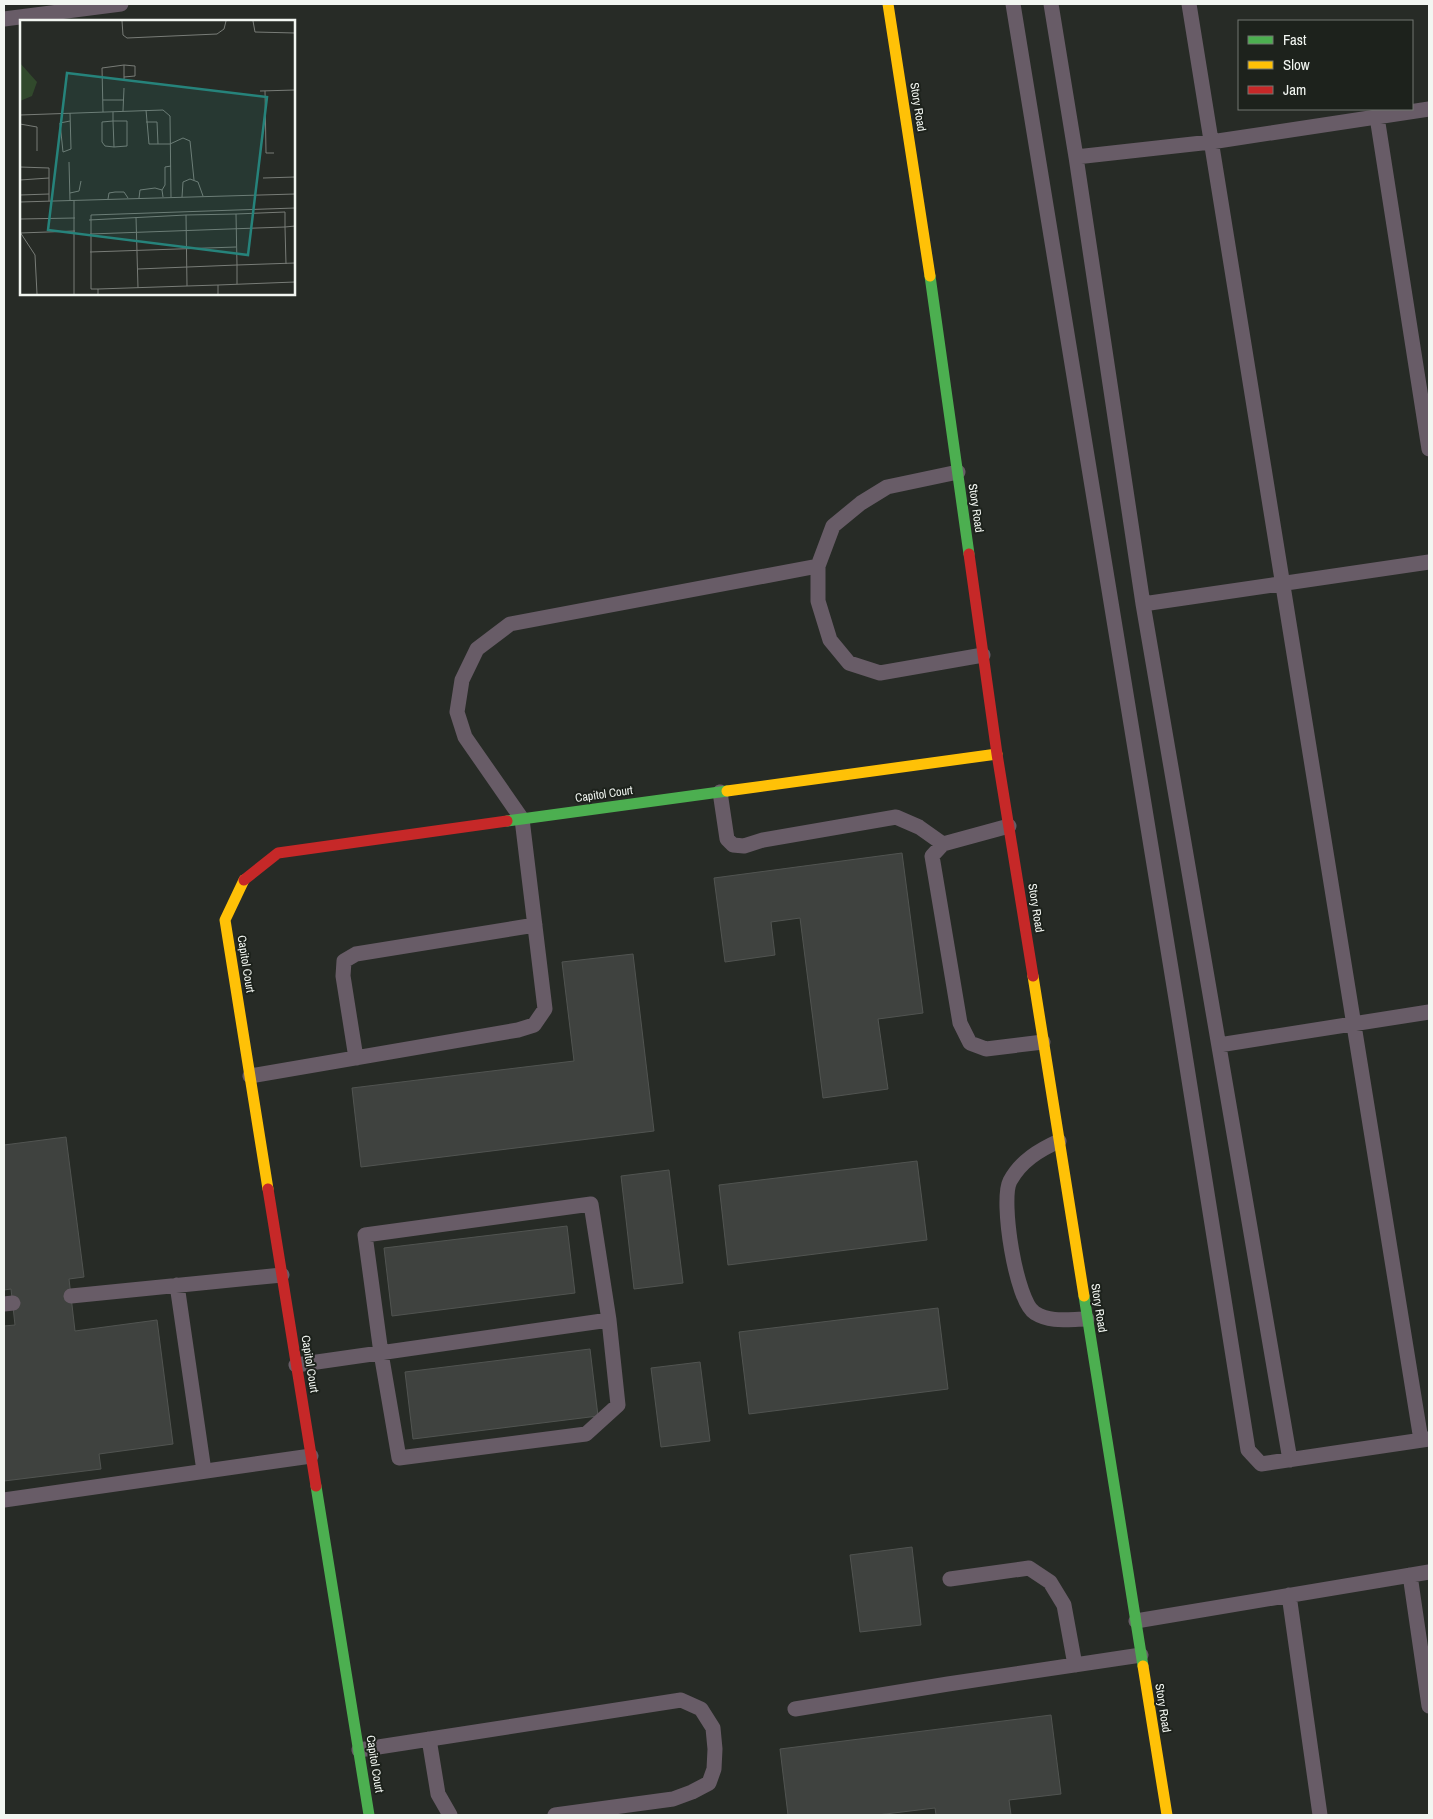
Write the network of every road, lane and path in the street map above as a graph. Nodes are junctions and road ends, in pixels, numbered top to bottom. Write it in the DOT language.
graph roads {
  1 [pos="121,4"];
  2 [pos="888,4"];
  3 [pos="1014,4"];
  4 [pos="1051,4"];
  5 [pos="1189,4"];
  6 [pos="4,19"];
  7 [pos="1429,109"];
  8 [pos="1377,117"];
  9 [pos="1211,142"];
  10 [pos="1076,157"];
  11 [pos="1429,449"];
  12 [pos="958,472"];
  13 [pos="1429,562"];
  14 [pos="818,566"];
  15 [pos="1283,583"];
  16 [pos="1143,604"];
  17 [pos="983,655"];
  18 [pos="997,754"];
  19 [pos="720,792"];
  20 [pos="522,820"];
  21 [pos="1009,826"];
  22 [pos="943,844"];
  23 [pos="535,925"];
  24 [pos="1429,1012"];
  25 [pos="1353,1024"];
  26 [pos="1043,1042"];
  27 [pos="1218,1045"];
  28 [pos="356,1058"];
  29 [pos="250,1076"];
  30 [pos="1059,1141"];
  31 [pos="282,1275"];
  32 [pos="177,1286"];
  33 [pos="71,1296"];
  34 [pos="1087,1319"];
  35 [pos="609,1320"];
  36 [pos="381,1352"];
  37 [pos="296,1365"];
  38 [pos="1425,1440"];
  39 [pos="311,1456"];
  40 [pos="1290,1460"];
  41 [pos="204,1471"];
  42 [pos="10,1499"];
  43 [pos="1429,1572"];
  44 [pos="1410,1575"];
  45 [pos="950,1579"];
  46 [pos="1289,1595"];
  47 [pos="1136,1621"];
  48 [pos="1141,1655"];
  49 [pos="1075,1665"];
  50 [pos="1429,1706"];
  51 [pos="795,1709"];
  52 [pos="429,1739"];
  53 [pos="359,1750"];
  54 [pos="369,1815"];
  55 [pos="450,1815"];
  56 [pos="555,1815"];
  57 [pos="1166,1815"];
  58 [pos="1320,1815"];
  1 -- 6 [label="lane"];
  2 -- 12 [label="street, Story Road"];
  3 -- 40 [label="lane"];
  4 -- 10 [label="lane"];
  5 -- 9 [label="lane"];
  7 -- 8 [label="lane"];
  8 -- 9 [label="lane"];
  8 -- 11 [label="lane"];
  9 -- 10 [label="lane"];
  9 -- 15 [label="lane"];
  10 -- 16 [label="lane"];
  12 -- 14 [label="lane"];
  12 -- 17 [label="street, Story Road"];
  13 -- 15 [label="lane"];
  14 -- 17 [label="lane"];
  14 -- 20 [label="lane"];
  15 -- 16 [label="lane"];
  15 -- 25 [label="lane"];
  16 -- 27 [label="lane"];
  17 -- 18 [label="street, Story Road"];
  18 -- 19 [label="street, Capitol Court"];
  18 -- 21 [label="street, Story Road"];
  19 -- 20 [label="street, Capitol Court"];
  19 -- 22 [label="lane"];
  20 -- 23 [label="lane"];
  20 -- 29 [label="street, Capitol Court"];
  21 -- 22 [label="lane"];
  21 -- 26 [label="street, Story Road"];
  22 -- 26 [label="lane"];
  23 -- 28 [label="lane"];
  23 -- 28 [label="lane"];
  24 -- 25 [label="lane"];
  25 -- 27 [label="lane"];
  25 -- 38 [label="lane"];
  26 -- 30 [label="street, Story Road"];
  27 -- 40 [label="lane"];
  28 -- 29 [label="lane"];
  29 -- 31 [label="street, Capitol Court"];
  30 -- 34 [label="street, Story Road"];
  30 -- 34 [label="lane"];
  31 -- 32 [label="lane"];
  31 -- 37 [label="street, Capitol Court"];
  32 -- 33 [label="lane"];
  32 -- 41 [label="lane"];
  34 -- 47 [label="street, Story Road"];
  35 -- 36 [label="lane"];
  35 -- 36 [label="lane"];
  35 -- 36 [label="lane"];
  36 -- 37 [label="lane"];
  37 -- 39 [label="street, Capitol Court"];
  38 -- 40 [label="lane"];
  39 -- 41 [label="lane"];
  39 -- 53 [label="street, Capitol Court"];
  41 -- 42 [label="lane"];
  43 -- 44 [label="lane"];
  44 -- 46 [label="lane"];
  44 -- 50 [label="lane"];
  45 -- 49 [label="lane"];
  46 -- 47 [label="lane"];
  46 -- 58 [label="lane"];
  47 -- 48 [label="street, Story Road"];
  48 -- 49 [label="lane"];
  48 -- 57 [label="street, Story Road"];
  49 -- 51 [label="lane"];
  52 -- 53 [label="lane"];
  52 -- 55 [label="lane"];
  52 -- 56 [label="lane"];
  53 -- 54 [label="street, Capitol Court"];
}
